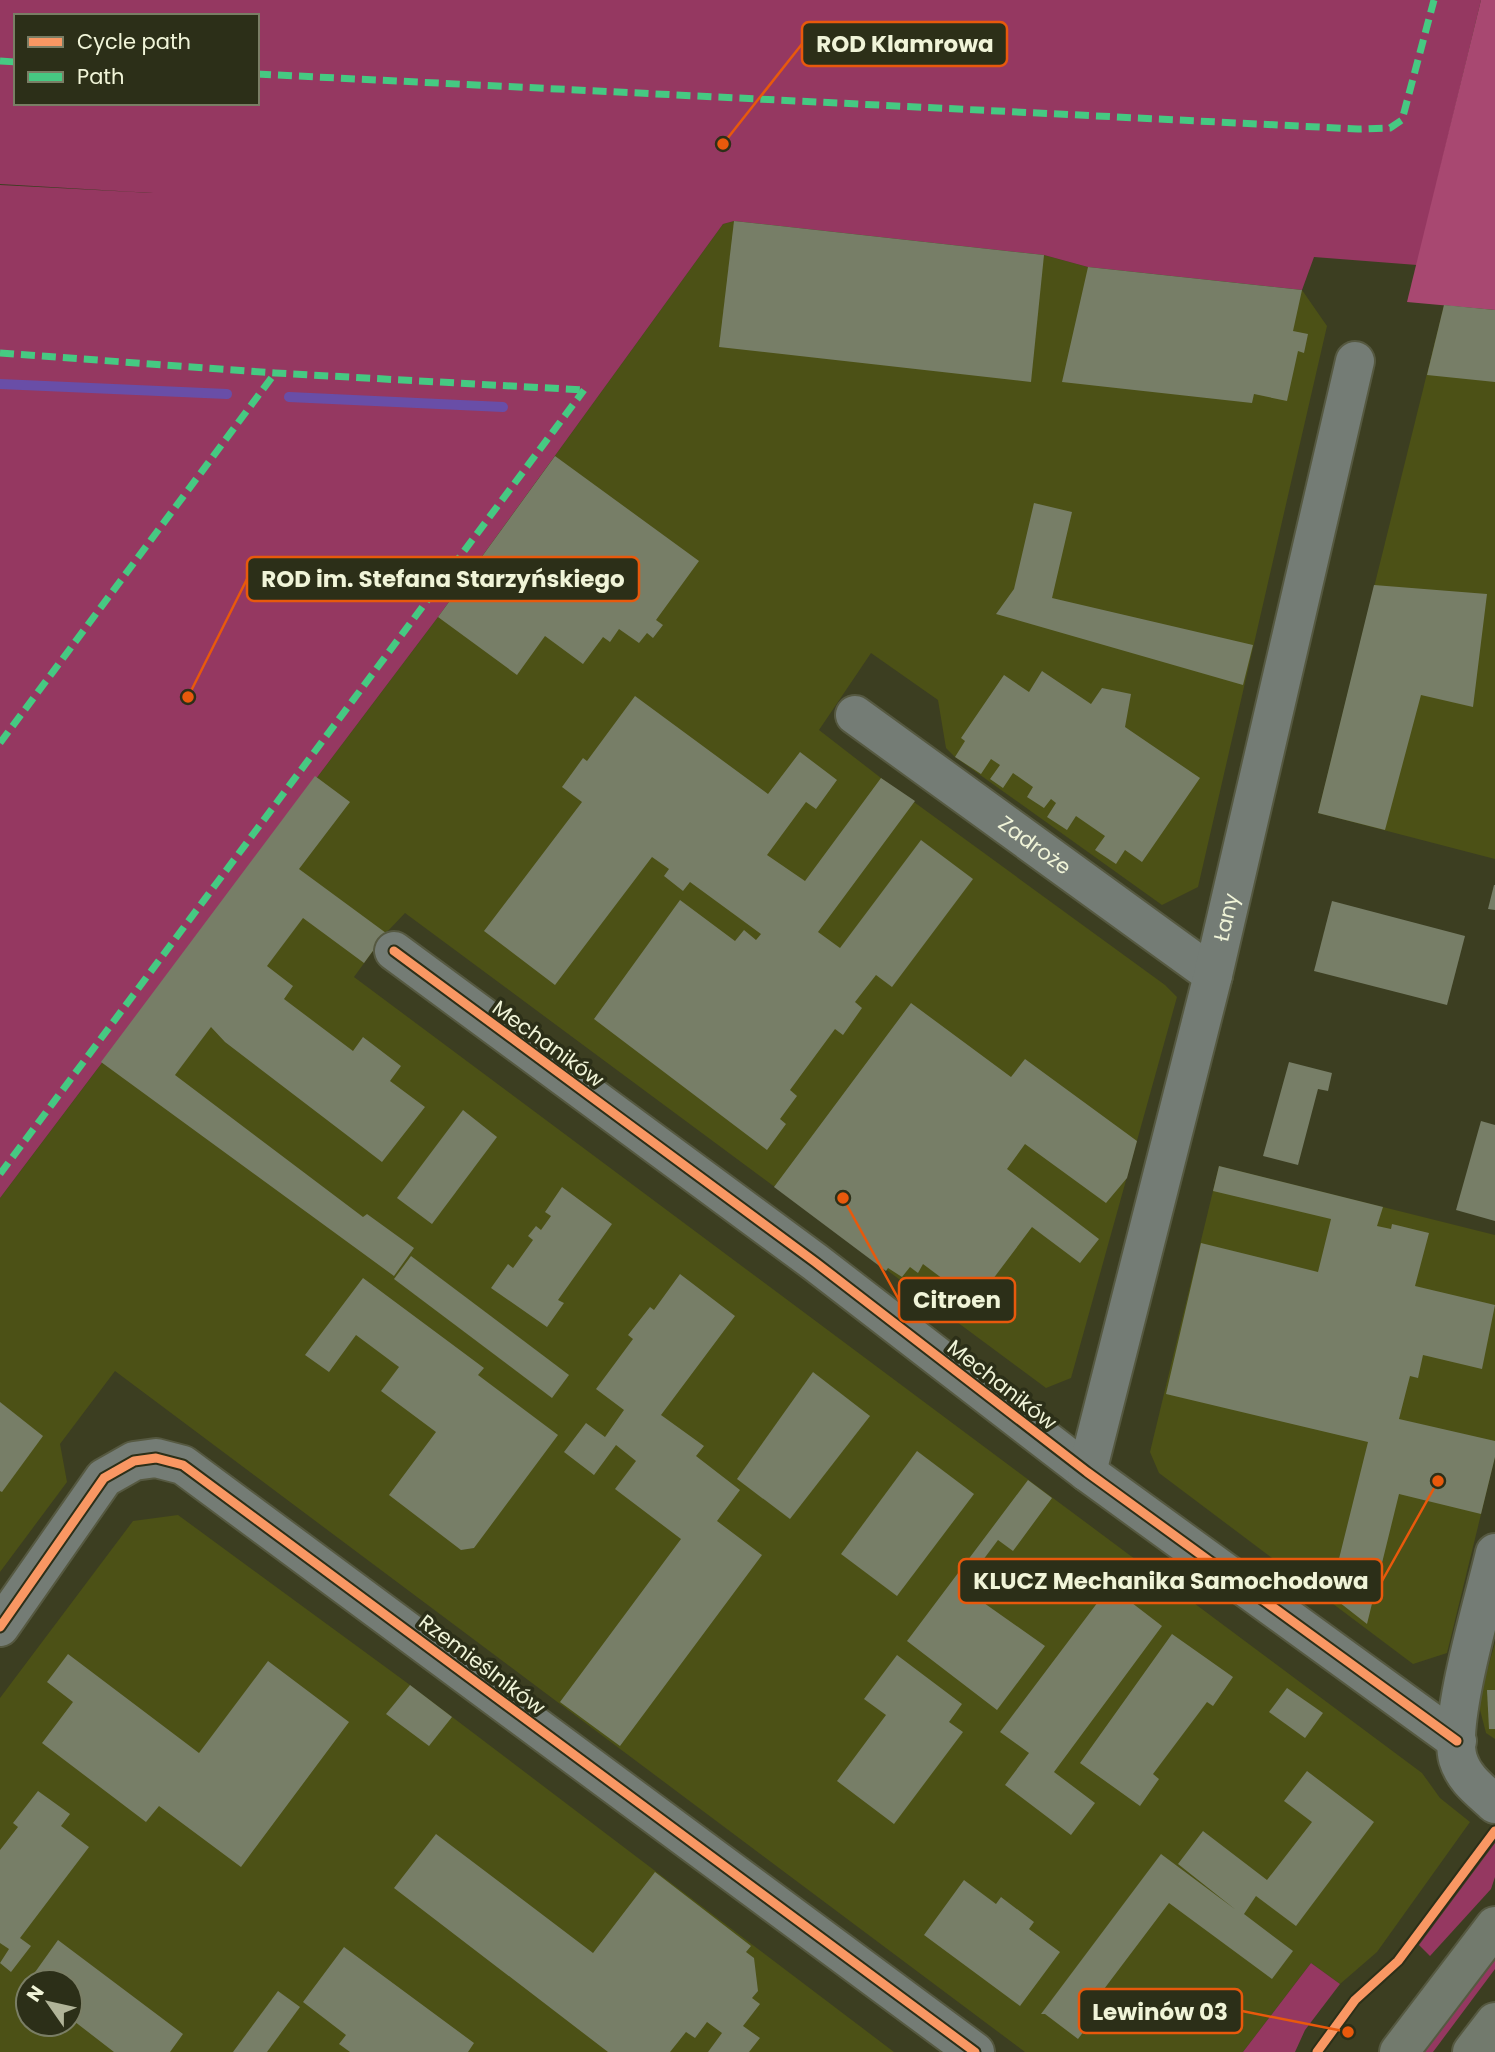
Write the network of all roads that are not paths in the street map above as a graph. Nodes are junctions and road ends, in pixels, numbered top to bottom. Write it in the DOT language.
graph roads {
  1 [pos="1355,361"];
  2 [pos="855,715"];
  3 [pos="394,951"];
  4 [pos="1213,975"];
  5 [pos="1087,1472"];
  6 [pos="1495,1553"];
  7 [pos="0,1627"];
  8 [pos="1457,1741"];
  9 [pos="1495,1804"];
  10 [pos="1495,1926"];
  11 [pos="1495,2022"];
  12 [pos="975,2052"];
  13 [pos="1399,2052"];
  14 [pos="1472,2052"];
  1 -- 4 [label="street, Łany"];
  2 -- 4 [label="street, Zadroże"];
  3 -- 5 [label="street, Mechaników"];
  4 -- 5 [label="street, Łany"];
  5 -- 8 [label="street, Mechaników"];
  6 -- 8 [label="street"];
  7 -- 12 [label="street, Rzemieślników"];
  8 -- 9 [label="street"];
  10 -- 13 [label="main road"];
  11 -- 14 [label="main road"];
}
